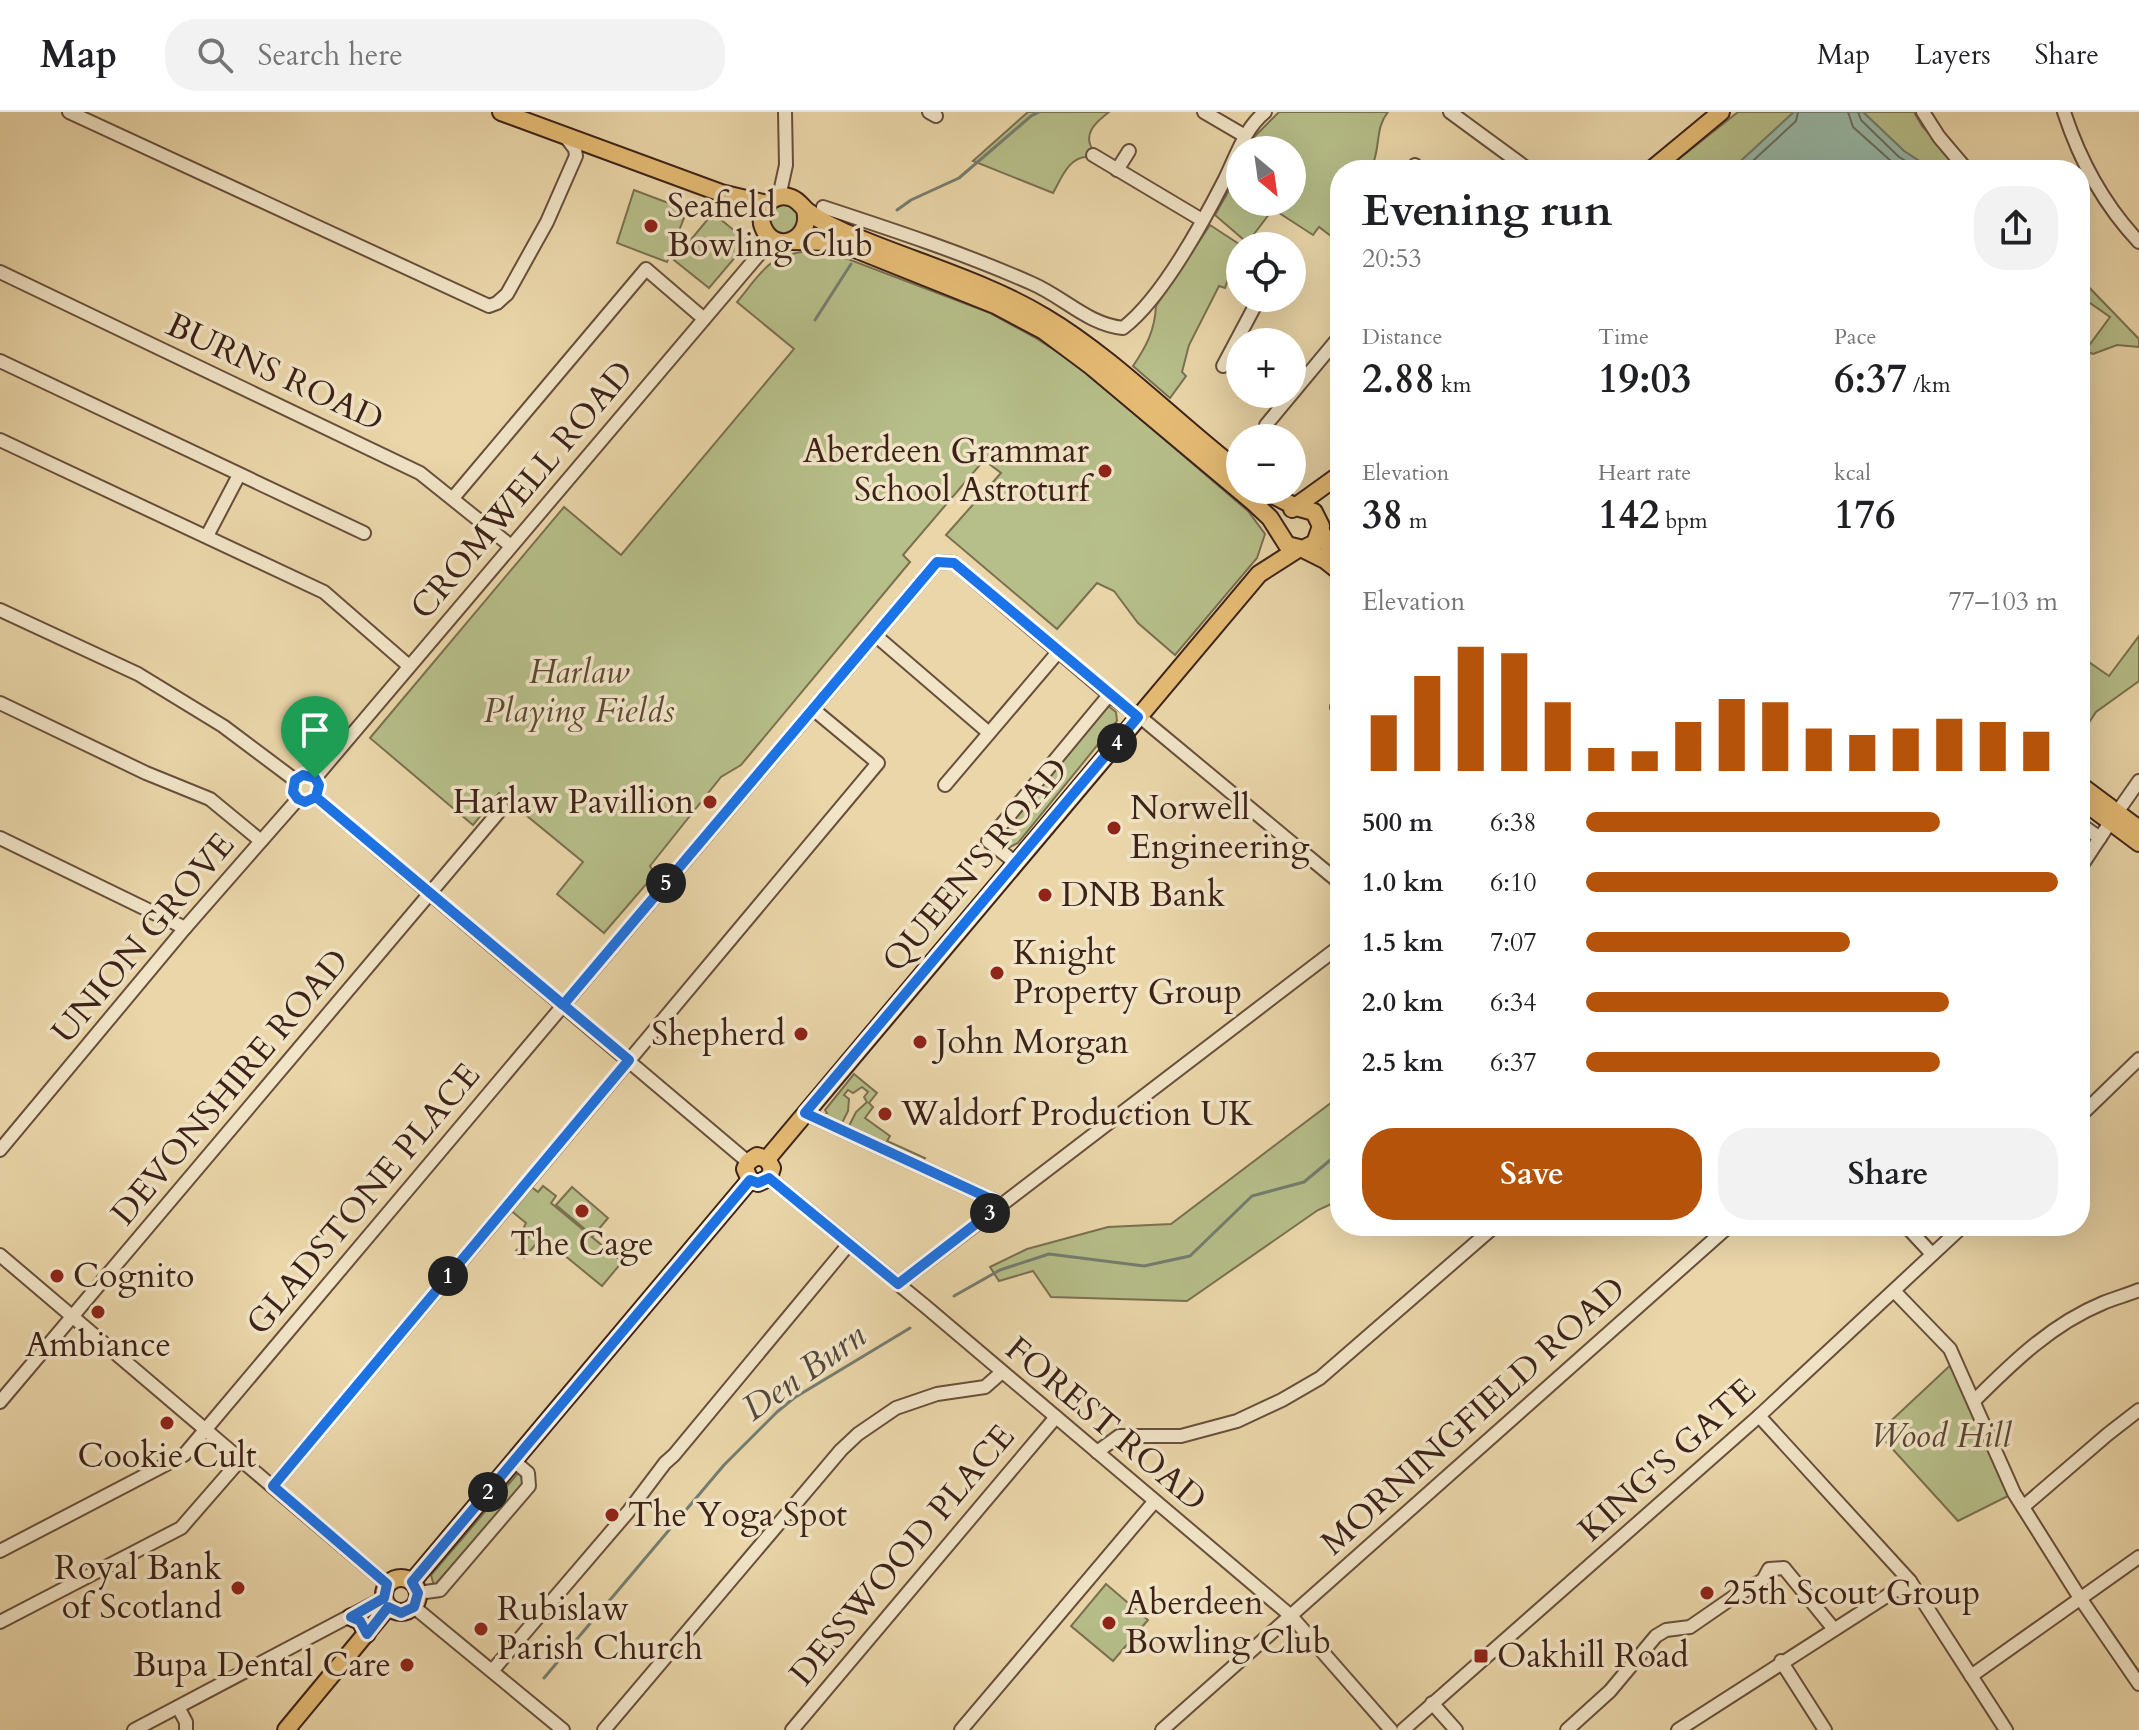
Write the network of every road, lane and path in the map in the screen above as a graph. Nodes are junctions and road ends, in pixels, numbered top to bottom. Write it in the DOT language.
graph roads {
  1 [pos="69,112"];
  2 [pos="501,112"];
  3 [pos="785,112"];
  4 [pos="1204,112"];
  5 [pos="1265,112"];
  6 [pos="1721,112"];
  7 [pos="1923,112"];
  8 [pos="2064,112"];
  9 [pos="1455,113"];
  10 [pos="565,136"];
  11 [pos="1245,136"];
  12 [pos="1129,151"];
  13 [pos="1093,155"];
  14 [pos="1516,160"];
  15 [pos="1663,160"];
  16 [pos="1959,160"];
  17 [pos="2084,160"];
  18 [pos="1117,170"];
  19 [pos="1226,173"];
  20 [pos="2090,175"];
  21 [pos="721,193"];
  22 [pos="787,202"];
  23 [pos="823,207"];
  24 [pos="1202,220"];
  25 [pos="762,222"];
  26 [pos="883,226"];
  27 [pos="772,239"];
  28 [pos="792,241"];
  29 [pos="2139,242"];
  30 [pos="878,246"];
  31 [pos="0,272"];
  32 [pos="703,318"];
  33 [pos="1123,328"];
  34 [pos="1127,343"];
  35 [pos="1330,346"];
  36 [pos="0,361"];
  37 [pos="1226,362"];
  38 [pos="1223,366"];
  39 [pos="1306,370"];
  40 [pos="0,440"];
  41 [pos="1226,460"];
  42 [pos="239,475"];
  43 [pos="1330,481"];
  44 [pos="1330,497"];
  45 [pos="453,498"];
  46 [pos="1290,504"];
  47 [pos="1296,507"];
  48 [pos="1320,524"];
  49 [pos="1279,531"];
  50 [pos="364,533"];
  51 [pos="207,536"];
  52 [pos="511,546"];
  53 [pos="1330,547"];
  54 [pos="1300,549"];
  55 [pos="1330,564"];
  56 [pos="1260,573"];
  57 [pos="0,610"];
  58 [pos="875,635"];
  59 [pos="1059,651"];
  60 [pos="409,666"];
  61 [pos="1109,695"];
  62 [pos="0,703"];
  63 [pos="813,709"];
  64 [pos="1138,717"];
  65 [pos="989,733"];
  66 [pos="315,778"];
  67 [pos="295,780"];
  68 [pos="2139,781"];
  69 [pos="945,785"];
  70 [pos="2090,794"];
  71 [pos="316,797"];
  72 [pos="298,799"];
  73 [pos="2090,804"];
  74 [pos="502,808"];
  75 [pos="2114,816"];
  76 [pos="2139,829"];
  77 [pos="2090,831"];
  78 [pos="2100,838"];
  79 [pos="1,841"];
  80 [pos="261,841"];
  81 [pos="2139,843"];
  82 [pos="2090,853"];
  83 [pos="1016,863"];
  84 [pos="1330,875"];
  85 [pos="430,893"];
  86 [pos="185,928"];
  87 [pos="1330,954"];
  88 [pos="563,1005"];
  89 [pos="2139,1059"];
  90 [pos="629,1060"];
  91 [pos="2090,1106"];
  92 [pos="805,1113"];
  93 [pos="0,1150"];
  94 [pos="767,1159"];
  95 [pos="748,1162"];
  96 [pos="769,1178"];
  97 [pos="750,1180"];
  98 [pos="999,1206"];
  99 [pos="1483,1236"];
  100 [pos="1718,1236"];
  101 [pos="1915,1236"];
  102 [pos="1952,1236"];
  103 [pos="849,1244"];
  104 [pos="1932,1254"];
  105 [pos="0,1255"];
  106 [pos="898,1284"];
  107 [pos="2139,1290"];
  108 [pos="1894,1291"];
  109 [pos="73,1317"];
  110 [pos="1002,1372"];
  111 [pos="1974,1401"];
  112 [pos="0,1402"];
  113 [pos="2139,1410"];
  114 [pos="1759,1416"];
  115 [pos="1056,1417"];
  116 [pos="206,1429"];
  117 [pos="1097,1452"];
  118 [pos="241,1459"];
  119 [pos="514,1461"];
  120 [pos="273,1486"];
  121 [pos="1154,1502"];
  122 [pos="2023,1507"];
  123 [pos="0,1551"];
  124 [pos="2139,1557"];
  125 [pos="1910,1581"];
  126 [pos="415,1594"];
  127 [pos="386,1596"];
  128 [pos="2080,1598"];
  129 [pos="1291,1616"];
  130 [pos="351,1617"];
  131 [pos="0,1622"];
  132 [pos="1833,1628"];
  133 [pos="367,1634"];
  134 [pos="1781,1661"];
  135 [pos="492,1671"];
  136 [pos="1971,1676"];
  137 [pos="2139,1684"];
  138 [pos="1432,1703"];
  139 [pos="178,1707"];
  140 [pos="134,1730"];
  141 [pos="186,1730"];
  142 [pos="288,1730"];
  143 [pos="563,1730"];
  144 [pos="604,1730"];
  145 [pos="792,1730"];
  146 [pos="961,1730"];
  147 [pos="1162,1730"];
  148 [pos="1391,1730"];
  149 [pos="1403,1730"];
  150 [pos="1456,1730"];
  151 [pos="1567,1730"];
  152 [pos="1678,1730"];
  153 [pos="1825,1730"];
  154 [pos="2006,1730"];
  1 -- 10 [label="street"];
  2 -- 10 [label="main road"];
  3 -- 22 [label="street"];
  4 -- 11 [label="street"];
  5 -- 11 [label="street"];
  6 -- 15 [label="main road"];
  7 -- 16 [label="street"];
  8 -- 17 [label="street"];
  9 -- 14 [label="street"];
  10 -- 21 [label="main road"];
  12 -- 18 [label="street"];
  13 -- 18 [label="street"];
  18 -- 24 [label="street"];
  19 -- 24 [label="street"];
  20 -- 29 [label="street"];
  21 -- 22 [label="main road"];
  21 -- 25 [label="main road"];
  22 -- 25 [label="main road"];
  22 -- 28 [label="main road"];
  22 -- 30 [label="main road"];
  23 -- 26 [label="street"];
  24 -- 33 [label="street"];
  25 -- 27 [label="main road"];
  26 -- 30 [label="street"];
  26 -- 33 [label="street"];
  27 -- 28 [label="main road"];
  27 -- 32 [label="street, CROMWELL ROAD"];
  28 -- 49 [label="main road"];
  30 -- 41 [label="main road"];
  31 -- 45 [label="street, BURNS ROAD"];
  32 -- 45 [label="street"];
  32 -- 52 [label="street, CROMWELL ROAD"];
  33 -- 34 [label="street"];
  35 -- 39 [label="street"];
  36 -- 42 [label="street"];
  37 -- 38 [label="street"];
  40 -- 51 [label="street"];
  42 -- 50 [label="street"];
  42 -- 51 [label="street"];
  43 -- 47 [label="main road"];
  44 -- 48 [label="main road"];
  45 -- 52 [label="street, BURNS ROAD"];
  46 -- 47 [label="main road"];
  47 -- 48 [label="main road"];
  47 -- 49 [label="main road"];
  48 -- 53 [label="main road"];
  48 -- 54 [label="main road"];
  49 -- 54 [label="main road"];
  49 -- 56 [label="main road, QUEEN'S ROAD"];
  51 -- 60 [label="street"];
  52 -- 60 [label="street, CROMWELL ROAD"];
  54 -- 55 [label="main road"];
  54 -- 56 [label="main road, QUEEN'S ROAD"];
  56 -- 64 [label="main road, QUEEN'S ROAD"];
  57 -- 67 [label="street"];
  58 -- 59 [label="street, GLADSTONE PLACE"];
  58 -- 63 [label="street, GLADSTONE PLACE"];
  58 -- 65 [label="street"];
  59 -- 61 [label="street"];
  59 -- 65 [label="street"];
  60 -- 66 [label="street, CROMWELL ROAD"];
  61 -- 64 [label="street"];
  61 -- 83 [label="street"];
  62 -- 80 [label="street"];
  63 -- 88 [label="street, GLADSTONE PLACE"];
  63 -- 90 [label="street"];
  64 -- 83 [label="main road, QUEEN'S ROAD"];
  64 -- 84 [label="street"];
  65 -- 69 [label="street"];
  66 -- 67 [label="street"];
  66 -- 71 [label="street"];
  67 -- 72 [label="street"];
  68 -- 75 [label="street"];
  70 -- 75 [label="main road"];
  71 -- 72 [label="street"];
  71 -- 85 [label="street"];
  72 -- 80 [label="street, UNION GROVE"];
  73 -- 75 [label="main road"];
  74 -- 85 [label="street, DEVONSHIRE ROAD"];
  75 -- 76 [label="main road"];
  75 -- 78 [label="street"];
  75 -- 81 [label="main road"];
  77 -- 78 [label="street"];
  78 -- 82 [label="street"];
  79 -- 86 [label="street"];
  80 -- 86 [label="street, UNION GROVE"];
  83 -- 92 [label="main road, QUEEN'S ROAD"];
  85 -- 88 [label="street"];
  85 -- 109 [label="street, DEVONSHIRE ROAD"];
  86 -- 93 [label="street, UNION GROVE"];
  87 -- 98 [label="street"];
  88 -- 90 [label="street"];
  88 -- 116 [label="street, GLADSTONE PLACE"];
  89 -- 91 [label="street"];
  90 -- 95 [label="street"];
  90 -- 120 [label="street"];
  92 -- 94 [label="main road, QUEEN'S ROAD"];
  92 -- 98 [label="street"];
  94 -- 95 [label="main road"];
  94 -- 96 [label="main road"];
  95 -- 97 [label="main road"];
  96 -- 97 [label="main road"];
  96 -- 103 [label="street, FOREST ROAD"];
  97 -- 119 [label="main road"];
  98 -- 106 [label="street"];
  99 -- 117 [label="street"];
  100 -- 129 [label="street, MORNINGFIELD ROAD"];
  101 -- 104 [label="street"];
  102 -- 104 [label="street, KING'S GATE"];
  103 -- 106 [label="street, FOREST ROAD"];
  103 -- 135 [label="street"];
  104 -- 108 [label="street, KING'S GATE"];
  105 -- 109 [label="street"];
  106 -- 110 [label="street, FOREST ROAD"];
  107 -- 111 [label="street"];
  108 -- 111 [label="street"];
  108 -- 114 [label="street, KING'S GATE"];
  109 -- 112 [label="street, DEVONSHIRE ROAD"];
  109 -- 116 [label="street"];
  110 -- 115 [label="street, FOREST ROAD"];
  110 -- 144 [label="street"];
  111 -- 122 [label="street"];
  113 -- 122 [label="street"];
  114 -- 125 [label="street"];
  114 -- 138 [label="street, KING'S GATE"];
  115 -- 117 [label="street, FOREST ROAD"];
  115 -- 145 [label="street, DESSWOOD PLACE"];
  116 -- 118 [label="street"];
  116 -- 123 [label="street, GLADSTONE PLACE"];
  117 -- 121 [label="street, FOREST ROAD"];
  118 -- 120 [label="street"];
  118 -- 131 [label="street"];
  119 -- 126 [label="main road"];
  119 -- 126 [label="street"];
  120 -- 127 [label="street"];
  121 -- 129 [label="street, FOREST ROAD"];
  121 -- 146 [label="street"];
  122 -- 128 [label="street"];
  124 -- 128 [label="street"];
  125 -- 132 [label="street"];
  125 -- 136 [label="street"];
  126 -- 127 [label="main road"];
  126 -- 127 [label="main road"];
  126 -- 135 [label="street"];
  127 -- 130 [label="street"];
  127 -- 133 [label="main road"];
  128 -- 136 [label="street"];
  128 -- 137 [label="street"];
  129 -- 147 [label="street, MORNINGFIELD ROAD"];
  129 -- 148 [label="street, FOREST ROAD"];
  130 -- 133 [label="main road"];
  130 -- 139 [label="street"];
  132 -- 134 [label="street"];
  132 -- 151 [label="street"];
  133 -- 142 [label="main road"];
  134 -- 152 [label="street"];
  134 -- 153 [label="street"];
  135 -- 143 [label="street"];
  136 -- 154 [label="street"];
  138 -- 149 [label="street, KING'S GATE"];
  138 -- 150 [label="street"];
  139 -- 140 [label="street"];
  139 -- 141 [label="street"];
}
